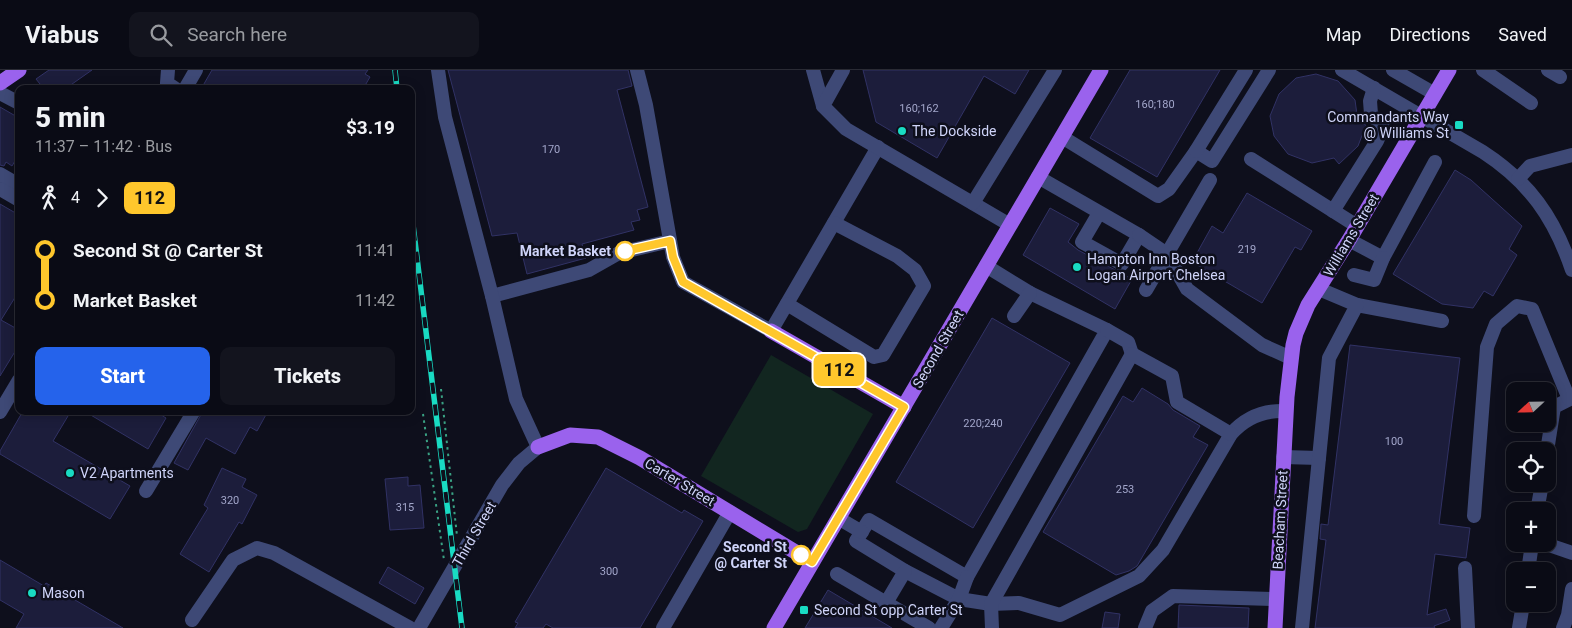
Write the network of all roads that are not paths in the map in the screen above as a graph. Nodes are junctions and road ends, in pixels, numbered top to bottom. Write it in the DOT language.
graph roads {
  1 [pos="19,70"];
  2 [pos="168,70"];
  3 [pos="196,70"];
  4 [pos="438,70"];
  5 [pos="637,70"];
  6 [pos="813,70"];
  7 [pos="843,70"];
  8 [pos="1055,70"];
  9 [pos="1101,70"];
  10 [pos="1269,70"];
  11 [pos="1342,70"];
  12 [pos="1393,70"];
  13 [pos="1448,70"];
  14 [pos="1482,70"];
  15 [pos="1244,75"];
  16 [pos="0,83"];
  17 [pos="170,85"];
  18 [pos="187,85"];
  19 [pos="1257,88"];
  20 [pos="1374,88"];
  21 [pos="0,93"];
  22 [pos="1434,94"];
  23 [pos="15,101"];
  24 [pos="1531,103"];
  25 [pos="823,106"];
  26 [pos="1422,116"];
  27 [pos="1062,137"];
  28 [pos="878,147"];
  29 [pos="1196,151"];
  30 [pos="1572,155"];
  31 [pos="1251,159"];
  32 [pos="1435,162"];
  33 [pos="0,174"];
  34 [pos="1038,177"];
  35 [pos="1518,179"];
  36 [pos="1210,180"];
  37 [pos="15,183"];
  38 [pos="0,189"];
  39 [pos="15,198"];
  40 [pos="973,203"];
  41 [pos="1333,211"];
  42 [pos="1099,213"];
  43 [pos="834,223"];
  44 [pos="1010,225"];
  45 [pos="1357,226"];
  46 [pos="1139,235"];
  47 [pos="1349,240"];
  48 [pos="670,241"];
  49 [pos="1167,254"];
  50 [pos="1384,258"];
  51 [pos="986,266"];
  52 [pos="1572,270"];
  53 [pos="1354,275"];
  54 [pos="1319,289"];
  55 [pos="1146,290"];
  56 [pos="1030,293"];
  57 [pos="492,296"];
  58 [pos="787,304"];
  59 [pos="1357,306"];
  60 [pos="1014,316"];
  61 [pos="1442,321"];
  62 [pos="1107,330"];
  63 [pos="771,331"];
  64 [pos="1132,354"];
  65 [pos="1291,358"];
  66 [pos="15,387"];
  67 [pos="1571,398"];
  68 [pos="904,407"];
  69 [pos="1286,411"];
  70 [pos="0,412"];
  71 [pos="192,415"];
  72 [pos="1231,434"];
  73 [pos="1548,442"];
  74 [pos="538,447"];
  75 [pos="1283,457"];
  76 [pos="1319,458"];
  77 [pos="146,491"];
  78 [pos="730,512"];
  79 [pos="1474,516"];
  80 [pos="838,518"];
  81 [pos="862,532"];
  82 [pos="1556,548"];
  83 [pos="1572,554"];
  84 [pos="812,562"];
  85 [pos="1465,568"];
  86 [pos="906,571"];
  87 [pos="837,574"];
  88 [pos="967,577"];
  89 [pos="1572,589"];
  90 [pos="959,599"];
  91 [pos="1276,600"];
  92 [pos="886,603"];
  93 [pos="992,604"];
  94 [pos="1521,612"];
  95 [pos="192,620"];
  96 [pos="410,628"];
  97 [pos="419,628"];
  98 [pos="663,628"];
  99 [pos="774,628"];
  100 [pos="929,628"];
  101 [pos="941,628"];
  102 [pos="992,628"];
  103 [pos="1145,628"];
  104 [pos="1275,628"];
  105 [pos="1302,628"];
  106 [pos="1468,628"];
  107 [pos="1519,628"];
  108 [pos="1564,628"];
  1 -- 16 [label="main road"];
  2 -- 17 [label="street"];
  3 -- 18 [label="street"];
  4 -- 57 [label="street"];
  5 -- 48 [label="street"];
  6 -- 25 [label="street"];
  7 -- 25 [label="street"];
  8 -- 40 [label="street"];
  9 -- 27 [label="main road, Second Street"];
  10 -- 19 [label="street"];
  11 -- 20 [label="street"];
  12 -- 22 [label="street"];
  13 -- 22 [label="main road, Williams Street"];
  14 -- 24 [label="street"];
  15 -- 19 [label="street"];
  15 -- 29 [label="street"];
  19 -- 29 [label="street"];
  20 -- 26 [label="street"];
  20 -- 41 [label="street"];
  21 -- 23 [label="street"];
  22 -- 26 [label="main road, Williams Street"];
  25 -- 28 [label="street"];
  26 -- 35 [label="street"];
  26 -- 45 [label="main road, Williams Street"];
  27 -- 29 [label="street"];
  27 -- 34 [label="main road, Second Street"];
  28 -- 40 [label="street"];
  28 -- 43 [label="street"];
  30 -- 35 [label="street"];
  31 -- 41 [label="street"];
  32 -- 50 [label="street"];
  33 -- 37 [label="street"];
  34 -- 42 [label="street"];
  34 -- 44 [label="main road, Second Street"];
  35 -- 52 [label="street"];
  36 -- 49 [label="street"];
  38 -- 39 [label="street"];
  40 -- 44 [label="street"];
  41 -- 45 [label="street"];
  42 -- 46 [label="street"];
  42 -- 46 [label="street"];
  43 -- 58 [label="street"];
  43 -- 58 [label="street"];
  44 -- 51 [label="main road, Second Street"];
  45 -- 47 [label="main road, Williams Street"];
  46 -- 49 [label="street"];
  47 -- 50 [label="street"];
  47 -- 54 [label="main road, Williams Street"];
  48 -- 57 [label="street"];
  48 -- 63 [label="street"];
  49 -- 55 [label="street"];
  49 -- 65 [label="street"];
  50 -- 53 [label="street"];
  51 -- 56 [label="street"];
  51 -- 68 [label="main road, Second Street"];
  54 -- 59 [label="street"];
  54 -- 65 [label="main road, Williams Street"];
  56 -- 60 [label="street"];
  56 -- 62 [label="street"];
  57 -- 74 [label="street"];
  58 -- 63 [label="street"];
  59 -- 61 [label="street"];
  59 -- 76 [label="street"];
  62 -- 64 [label="street"];
  62 -- 88 [label="street"];
  63 -- 68 [label="main road"];
  64 -- 72 [label="street"];
  64 -- 93 [label="street"];
  65 -- 69 [label="main road, Williams Street"];
  66 -- 70 [label="street"];
  67 -- 73 [label="street"];
  67 -- 79 [label="street"];
  68 -- 80 [label="main road, Second Street"];
  69 -- 72 [label="street"];
  69 -- 75 [label="main road, Beacham Street"];
  71 -- 77 [label="street"];
  72 -- 93 [label="street"];
  74 -- 78 [label="main road, Carter Street"];
  74 -- 97 [label="street, Third Street"];
  75 -- 76 [label="street"];
  75 -- 91 [label="main road, Beacham Street"];
  76 -- 105 [label="street"];
  78 -- 84 [label="main road, Carter Street"];
  78 -- 98 [label="street"];
  80 -- 81 [label="street"];
  80 -- 84 [label="main road, Second Street"];
  81 -- 86 [label="street"];
  81 -- 88 [label="street"];
  82 -- 83 [label="street"];
  84 -- 99 [label="main road, Second Street"];
  85 -- 106 [label="street"];
  86 -- 90 [label="street"];
  86 -- 92 [label="street"];
  87 -- 92 [label="street"];
  88 -- 90 [label="street"];
  89 -- 108 [label="street"];
  90 -- 93 [label="street"];
  90 -- 101 [label="street"];
  91 -- 103 [label="street"];
  91 -- 104 [label="main road, Beacham Street"];
  92 -- 100 [label="street"];
  93 -- 102 [label="street"];
  94 -- 107 [label="street"];
  95 -- 96 [label="street"];
}
